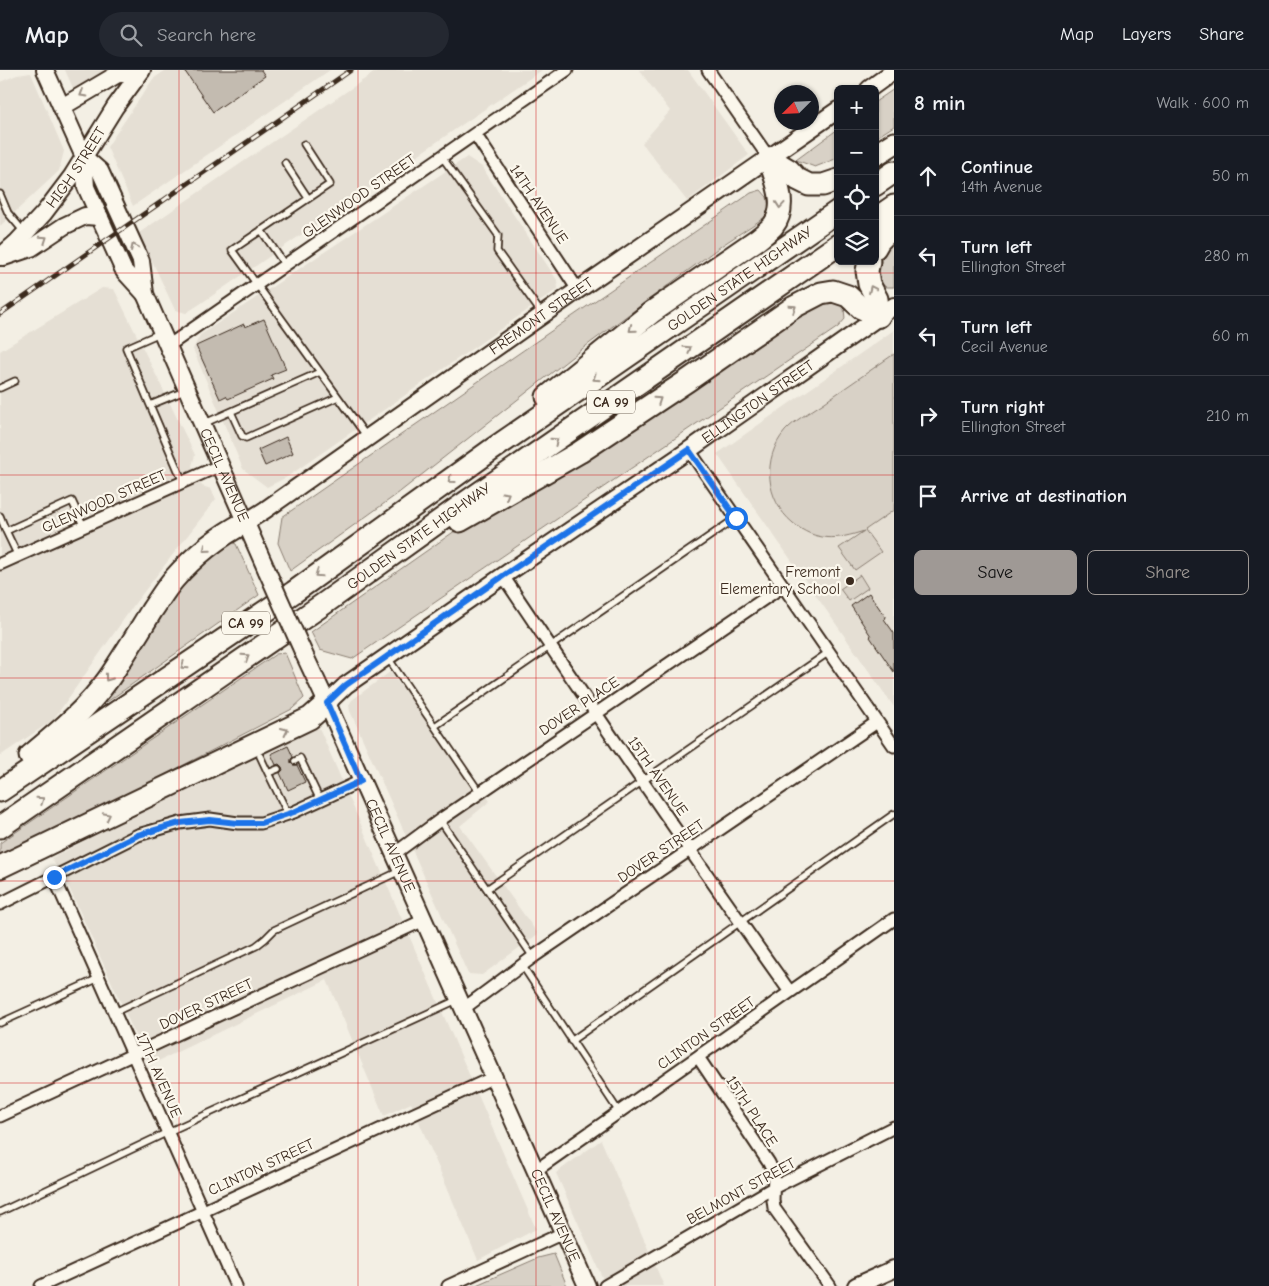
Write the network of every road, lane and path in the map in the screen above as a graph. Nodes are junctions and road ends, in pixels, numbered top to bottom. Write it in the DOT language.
graph roads {
  1 [pos="46,70"];
  2 [pos="137,70"];
  3 [pos="142,70"];
  4 [pos="567,70"];
  5 [pos="708,70"];
  6 [pos="894,71"];
  7 [pos="875,85"];
  8 [pos="62,107"];
  9 [pos="834,113"];
  10 [pos="475,134"];
  11 [pos="894,143"];
  12 [pos="304,144"];
  13 [pos="879,152"];
  14 [pos="84,157"];
  15 [pos="442,157"];
  16 [pos="769,158"];
  17 [pos="284,163"];
  18 [pos="894,172"];
  19 [pos="834,181"];
  20 [pos="879,182"];
  21 [pos="0,194"];
  22 [pos="308,198"];
  23 [pos="894,206"];
  24 [pos="834,214"];
  25 [pos="879,216"];
  26 [pos="100,217"];
  27 [pos="894,226"];
  28 [pos="261,230"];
  29 [pos="25,233"];
  30 [pos="879,242"];
  31 [pos="834,248"];
  32 [pos="0,258"];
  33 [pos="285,265"];
  34 [pos="868,265"];
  35 [pos="258,284"];
  36 [pos="578,290"];
  37 [pos="145,294"];
  38 [pos="886,311"];
  39 [pos="543,315"];
  40 [pos="165,339"];
  41 [pos="320,372"];
  42 [pos="15,381"];
  43 [pos="0,388"];
  44 [pos="187,390"];
  45 [pos="338,397"];
  46 [pos="150,405"];
  47 [pos="230,412"];
  48 [pos="203,424"];
  49 [pos="368,438"];
  50 [pos="689,450"];
  51 [pos="490,452"];
  52 [pos="221,465"];
  53 [pos="183,482"];
  54 [pos="0,516"];
  55 [pos="736,518"];
  56 [pos="246,522"];
  57 [pos="84,527"];
  58 [pos="6,530"];
  59 [pos="18,556"];
  60 [pos="386,559"];
  61 [pos="0,564"];
  62 [pos="503,576"];
  63 [pos="783,586"];
  64 [pos="550,646"];
  65 [pos="829,652"];
  66 [pos="386,657"];
  67 [pos="327,703"];
  68 [pos="596,713"];
  69 [pos="877,722"];
  70 [pos="434,726"];
  71 [pos="894,746"];
  72 [pos="260,756"];
  73 [pos="295,761"];
  74 [pos="278,769"];
  75 [pos="268,774"];
  76 [pos="0,781"];
  77 [pos="361,781"];
  78 [pos="643,782"];
  79 [pos="0,791"];
  80 [pos="480,793"];
  81 [pos="320,800"];
  82 [pos="288,814"];
  83 [pos="894,814"];
  84 [pos="440,820"];
  85 [pos="0,827"];
  86 [pos="690,849"];
  87 [pos="394,854"];
  88 [pos="0,867"];
  89 [pos="402,871"];
  90 [pos="54,877"];
  91 [pos="487,889"];
  92 [pos="0,904"];
  93 [pos="894,919"];
  94 [pos="424,920"];
  95 [pos="740,923"];
  96 [pos="533,957"];
  97 [pos="522,965"];
  98 [pos="99,978"];
  99 [pos="790,992"];
  100 [pos="461,1004"];
  101 [pos="114,1012"];
  102 [pos="0,1023"];
  103 [pos="571,1041"];
  104 [pos="133,1054"];
  105 [pos="698,1057"];
  106 [pos="494,1077"];
  107 [pos="619,1112"];
  108 [pos="0,1116"];
  109 [pos="894,1127"];
  110 [pos="168,1132"];
  111 [pos="535,1170"];
  112 [pos="773,1188"];
  113 [pos="202,1211"];
  114 [pos="0,1212"];
  115 [pos="563,1233"];
  116 [pos="894,1269"];
  117 [pos="41,1286"];
  118 [pos="236,1286"];
  119 [pos="448,1286"];
  120 [pos="586,1286"];
  121 [pos="605,1286"];
  122 [pos="830,1286"];
  123 [pos="856,1286"];
  1 -- 8 [label="main road, CECIL AVENUE"];
  2 -- 8 [label="main road, one-way"];
  3 -- 14 [label="main road, HIGH STREET"];
  4 -- 10 [label="street, GLENWOOD STREET"];
  5 -- 16 [label="street"];
  6 -- 7 [label="main road"];
  8 -- 14 [label="main road, CECIL AVENUE"];
  9 -- 16 [label="main road, FREMONT STREET"];
  10 -- 15 [label="street, GLENWOOD STREET"];
  10 -- 36 [label="street, 14TH AVENUE"];
  11 -- 13 [label="highway"];
  12 -- 22 [label="lane"];
  14 -- 26 [label="main road, CECIL AVENUE"];
  14 -- 29 [label="main road, HIGH STREET"];
  37 -- 14 [label="main road, CECIL AVENUE, one-way"];
  15 -- 33 [label="street, GLENWOOD STREET"];
  15 -- 39 [label="lane"];
  16 -- 19 [label="highway"];
  16 -- 36 [label="main road, FREMONT STREET"];
  16 -- 51 [label="highway, one-way"];
  17 -- 22 [label="lane"];
  18 -- 20 [label="highway"];
  21 -- 29 [label="lane"];
  22 -- 28 [label="lane"];
  23 -- 25 [label="highway"];
  24 -- 51 [label="highway, GOLDEN STATE HIGHWAY / CA 99, one-way"];
  32 -- 26 [label="main road, one-way"];
  26 -- 37 [label="main road, CECIL AVENUE"];
  27 -- 30 [label="highway"];
  28 -- 33 [label="lane"];
  28 -- 35 [label="lane"];
  29 -- 32 [label="main road, HIGH STREET"];
  60 -- 31 [label="highway, GOLDEN STATE HIGHWAY / CA 99, one-way"];
  33 -- 35 [label="street, GLENWOOD STREET"];
  38 -- 34 [label="highway, one-way"];
  35 -- 40 [label="street, GLENWOOD STREET"];
  35 -- 41 [label="lane"];
  36 -- 39 [label="main road, FREMONT STREET"];
  37 -- 40 [label="main road, CECIL AVENUE"];
  38 -- 50 [label="main road, ELLINGTON STREET"];
  60 -- 38 [label="highway, one-way"];
  39 -- 49 [label="main road, FREMONT STREET"];
  40 -- 44 [label="main road, CECIL AVENUE"];
  40 -- 46 [label="lane"];
  41 -- 45 [label="lane"];
  41 -- 47 [label="lane"];
  42 -- 43 [label="lane"];
  44 -- 46 [label="lane"];
  44 -- 48 [label="main road, CECIL AVENUE"];
  45 -- 47 [label="lane"];
  45 -- 49 [label="lane"];
  46 -- 53 [label="lane"];
  47 -- 48 [label="lane"];
  48 -- 52 [label="main road, CECIL AVENUE"];
  49 -- 56 [label="main road, FREMONT STREET"];
  50 -- 55 [label="street"];
  50 -- 62 [label="main road, ELLINGTON STREET"];
  51 -- 79 [label="highway, GOLDEN STATE HIGHWAY / CA 99, one-way"];
  52 -- 53 [label="street, GLENWOOD STREET"];
  52 -- 56 [label="main road, CECIL AVENUE"];
  53 -- 57 [label="street, GLENWOOD STREET"];
  54 -- 58 [label="lane"];
  55 -- 63 [label="street"];
  55 -- 64 [label="lane"];
  56 -- 67 [label="main road, CECIL AVENUE, bridge"];
  56 -- 76 [label="highway, one-way"];
  57 -- 58 [label="lane"];
  57 -- 59 [label="street, GLENWOOD STREET"];
  58 -- 59 [label="lane"];
  59 -- 61 [label="street, GLENWOOD STREET"];
  85 -- 60 [label="highway, GOLDEN STATE HIGHWAY / CA 99, one-way"];
  62 -- 64 [label="street, 15TH AVENUE"];
  62 -- 66 [label="main road, ELLINGTON STREET"];
  63 -- 65 [label="street"];
  63 -- 68 [label="street, DOVER PLACE"];
  64 -- 68 [label="street, 15TH AVENUE"];
  64 -- 70 [label="lane"];
  65 -- 69 [label="street"];
  65 -- 78 [label="lane"];
  66 -- 67 [label="main road, ELLINGTON STREET"];
  66 -- 70 [label="lane"];
  67 -- 77 [label="main road, CECIL AVENUE"];
  88 -- 67 [label="highway, one-way"];
  68 -- 78 [label="street, 15TH AVENUE"];
  68 -- 80 [label="street, DOVER PLACE"];
  69 -- 71 [label="street"];
  69 -- 86 [label="street, DOVER STREET"];
  70 -- 80 [label="lane"];
  72 -- 75 [label="lane"];
  73 -- 81 [label="lane"];
  74 -- 75 [label="lane"];
  75 -- 82 [label="lane"];
  77 -- 81 [label="street"];
  77 -- 87 [label="main road, CECIL AVENUE"];
  78 -- 86 [label="street, 15TH AVENUE"];
  78 -- 91 [label="lane"];
  80 -- 84 [label="street, DOVER PLACE"];
  81 -- 82 [label="street"];
  82 -- 90 [label="street"];
  83 -- 95 [label="lane"];
  84 -- 87 [label="street, DOVER PLACE"];
  84 -- 91 [label="lane"];
  86 -- 95 [label="street, 15TH AVENUE"];
  86 -- 96 [label="street, DOVER STREET"];
  87 -- 89 [label="main road, CECIL AVENUE"];
  89 -- 94 [label="main road, CECIL AVENUE"];
  89 -- 101 [label="lane"];
  90 -- 92 [label="street"];
  90 -- 98 [label="street, 17TH AVENUE"];
  91 -- 96 [label="lane"];
  93 -- 99 [label="street, CLINTON STREET"];
  94 -- 100 [label="main road, CECIL AVENUE"];
  94 -- 104 [label="street, DOVER STREET"];
  95 -- 99 [label="street, 15TH AVENUE"];
  95 -- 103 [label="lane"];
  96 -- 97 [label="street, DOVER STREET"];
  97 -- 100 [label="street, DOVER STREET"];
  97 -- 103 [label="lane"];
  98 -- 101 [label="street, 17TH AVENUE"];
  98 -- 102 [label="lane"];
  99 -- 105 [label="street, CLINTON STREET"];
  100 -- 106 [label="main road, CECIL AVENUE"];
  100 -- 110 [label="lane"];
  101 -- 104 [label="street, 17TH AVENUE"];
  103 -- 107 [label="lane"];
  104 -- 108 [label="street, DOVER STREET"];
  104 -- 110 [label="street, 17TH AVENUE"];
  105 -- 107 [label="street, CLINTON STREET"];
  105 -- 112 [label="street, 15TH PLACE"];
  106 -- 111 [label="main road, CECIL AVENUE"];
  106 -- 113 [label="street, CLINTON STREET"];
  107 -- 111 [label="street, CLINTON STREET"];
  109 -- 112 [label="street, BELMONT STREET"];
  110 -- 113 [label="street, 17TH AVENUE"];
  110 -- 114 [label="lane"];
  111 -- 115 [label="main road, CECIL AVENUE"];
  112 -- 121 [label="street, BELMONT STREET"];
  112 -- 122 [label="street, 15TH PLACE"];
  113 -- 117 [label="street, CLINTON STREET"];
  113 -- 118 [label="street, 17TH AVENUE"];
  115 -- 119 [label="street"];
  115 -- 120 [label="main road, CECIL AVENUE"];
  116 -- 123 [label="main road"];
}
